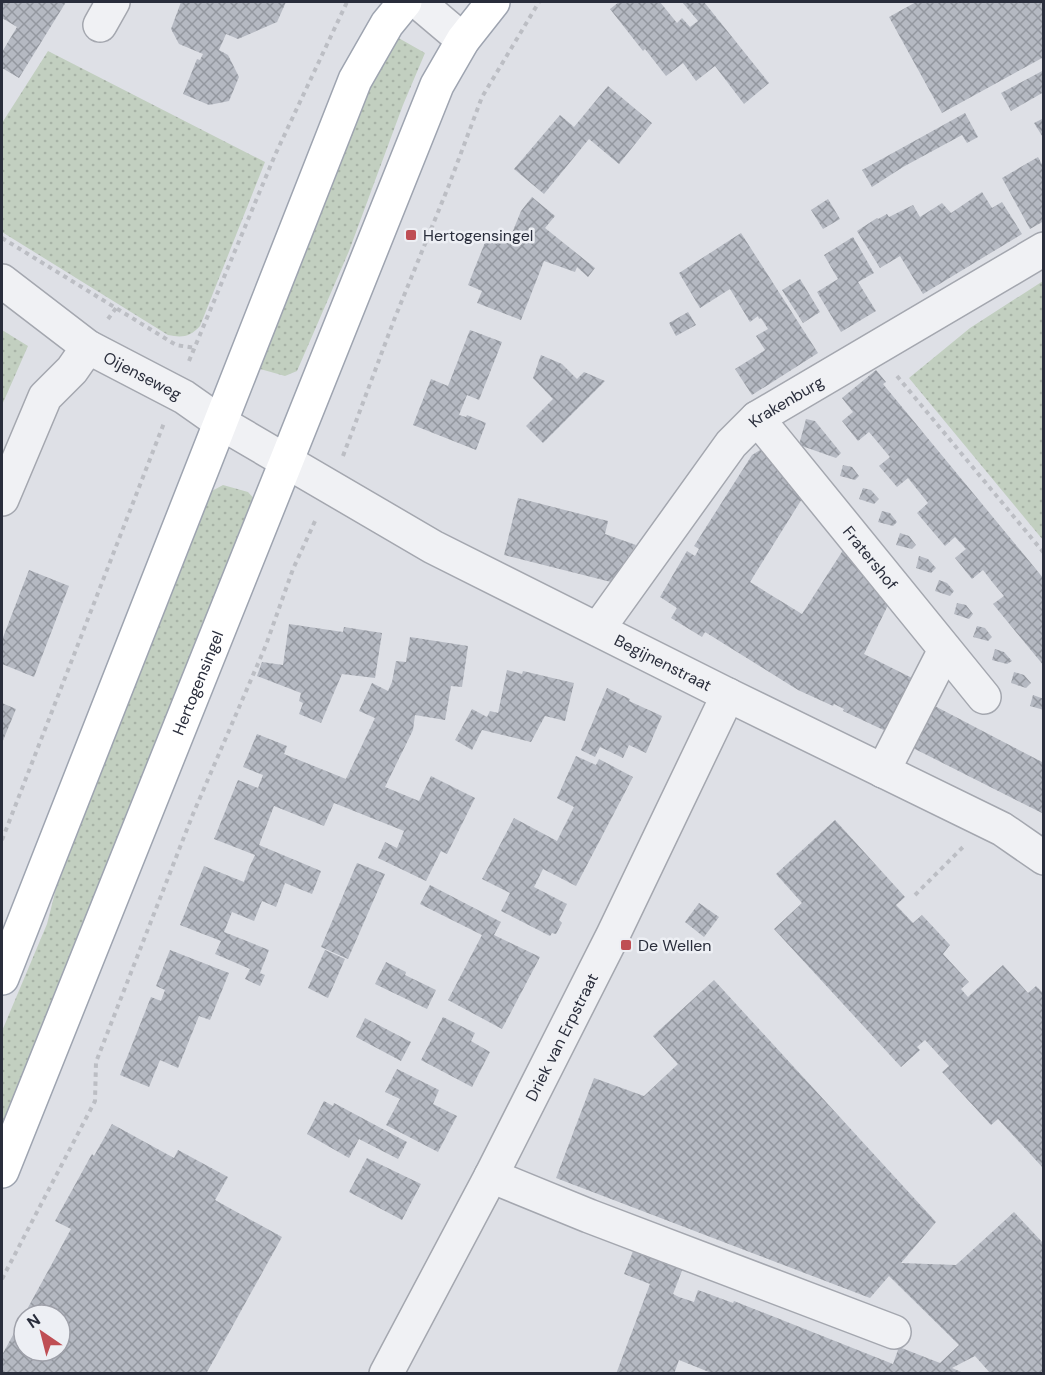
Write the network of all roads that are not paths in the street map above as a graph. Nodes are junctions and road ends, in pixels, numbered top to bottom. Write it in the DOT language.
graph roads {
  1 [pos="405,2"];
  2 [pos="418,2"];
  3 [pos="493,2"];
  4 [pos="463,40"];
  5 [pos="1044,249"];
  6 [pos="2,281"];
  7 [pos="88,347"];
  8 [pos="757,418"];
  9 [pos="221,423"];
  10 [pos="286,462"];
  11 [pos="2,499"];
  12 [pos="598,629"];
  13 [pos="945,650"];
  14 [pos="728,695"];
  15 [pos="984,698"];
  16 [pos="883,771"];
  17 [pos="1044,858"];
  18 [pos="2,978"];
  19 [pos="2,1172"];
  20 [pos="491,1176"];
  21 [pos="894,1332"];
  22 [pos="386,1374"];
  1 -- 9 [label="main road"];
  2 -- 4 [label="street"];
  3 -- 4 [label="main road, Hertogensingel"];
  4 -- 10 [label="main road, Hertogensingel"];
  5 -- 8 [label="street, Krakenburg"];
  6 -- 7 [label="street, Oijenseweg"];
  7 -- 9 [label="street, Oijenseweg"];
  7 -- 11 [label="street"];
  8 -- 12 [label="street, Krakenburg"];
  8 -- 13 [label="street, Fratershof"];
  9 -- 10 [label="street, Oijenseweg"];
  9 -- 18 [label="main road"];
  10 -- 12 [label="street, Begijnenstraat"];
  10 -- 19 [label="main road, Hertogensingel"];
  12 -- 14 [label="street, Begijnenstraat"];
  13 -- 15 [label="street, Fratershof"];
  13 -- 16 [label="street"];
  14 -- 16 [label="street, Begijnenstraat"];
  14 -- 20 [label="street, Driek van Erpstraat"];
  16 -- 17 [label="street, Begijnenstraat"];
  20 -- 21 [label="street"];
  20 -- 22 [label="street, Driek van Erpstraat"];
}
